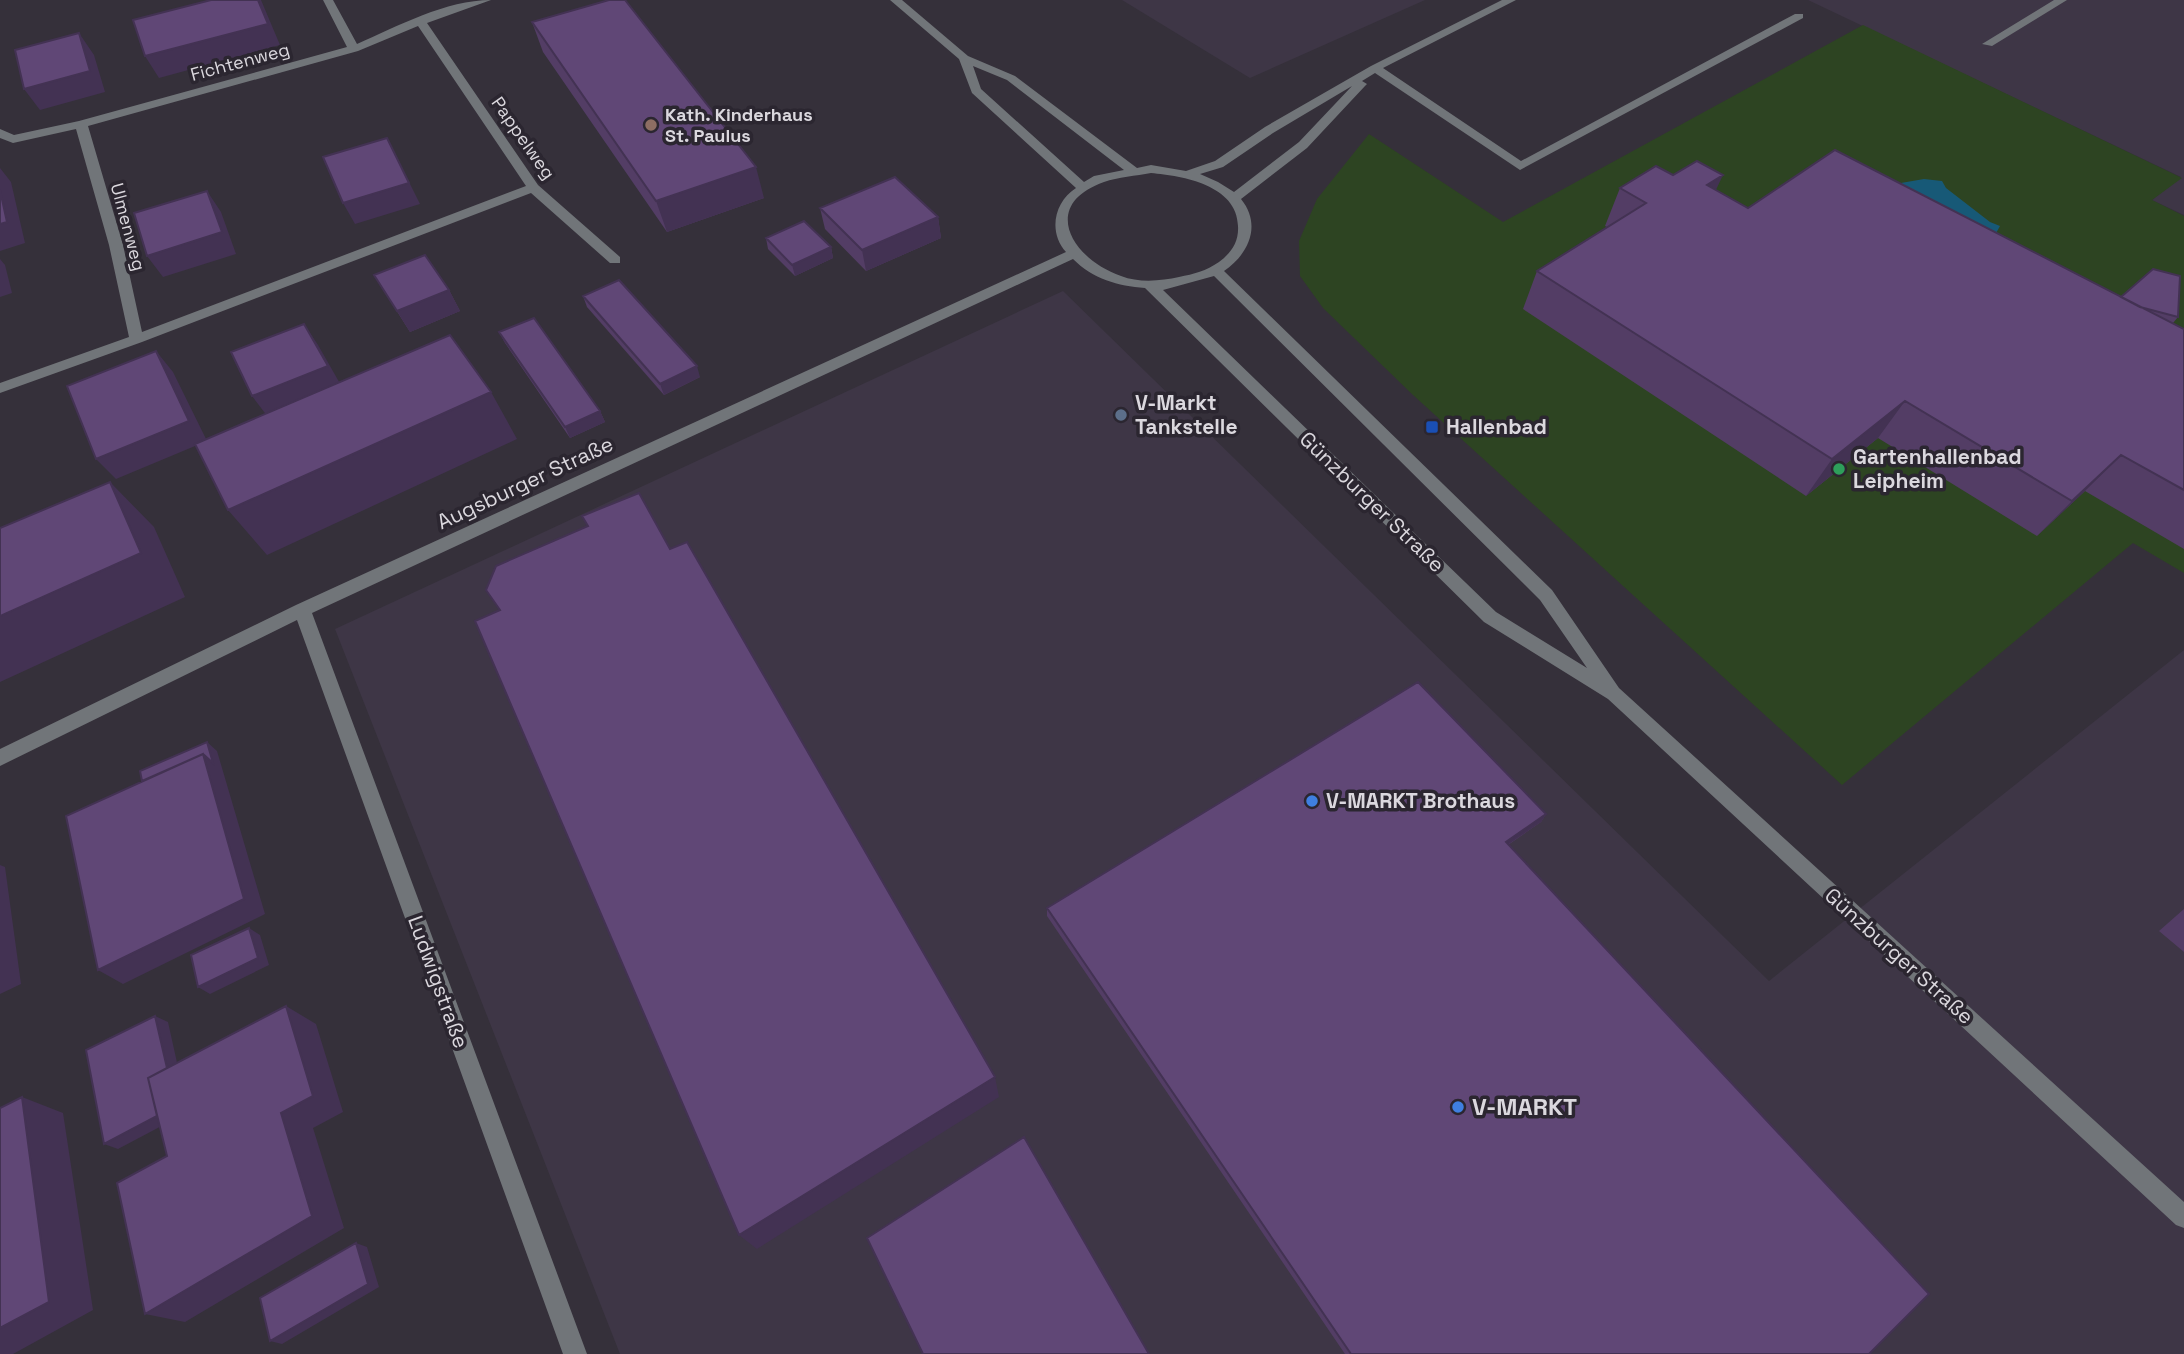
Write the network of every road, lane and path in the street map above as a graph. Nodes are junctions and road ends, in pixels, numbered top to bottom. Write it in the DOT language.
graph roads {
  1 [pos="328,0"];
  2 [pos="486,0"];
  3 [pos="895,0"];
  4 [pos="1511,0"];
  5 [pos="2062,0"];
  6 [pos="1799,16"];
  7 [pos="421,21"];
  8 [pos="1988,44"];
  9 [pos="354,49"];
  10 [pos="964,58"];
  11 [pos="1375,68"];
  12 [pos="81,124"];
  13 [pos="0,133"];
  14 [pos="1132,170"];
  15 [pos="1188,174"];
  16 [pos="1082,187"];
  17 [pos="533,188"];
  18 [pos="1233,199"];
  19 [pos="1072,254"];
  20 [pos="615,260"];
  21 [pos="1216,271"];
  22 [pos="1149,285"];
  23 [pos="137,339"];
  24 [pos="0,388"];
  25 [pos="302,610"];
  26 [pos="1614,694"];
  27 [pos="0,758"];
  28 [pos="2184,1217"];
  29 [pos="575,1354"];
  1 -- 9 [label="street"];
  2 -- 7 [label="street, Fichtenweg"];
  3 -- 10 [label="street"];
  4 -- 11 [label="street"];
  5 -- 8 [label="street"];
  6 -- 11 [label="street"];
  7 -- 9 [label="street, Fichtenweg"];
  7 -- 17 [label="street, Pappelweg"];
  9 -- 12 [label="street, Fichtenweg"];
  10 -- 14 [label="street"];
  10 -- 16 [label="street"];
  11 -- 15 [label="street"];
  11 -- 18 [label="street"];
  12 -- 13 [label="street, Fichtenweg"];
  12 -- 23 [label="street, Ulmenweg"];
  14 -- 15 [label="street"];
  14 -- 16 [label="street"];
  15 -- 18 [label="street"];
  16 -- 19 [label="street"];
  17 -- 20 [label="street, Pappelweg"];
  17 -- 23 [label="street"];
  18 -- 21 [label="street"];
  19 -- 22 [label="street"];
  19 -- 25 [label="street, Augsburger Straße"];
  21 -- 22 [label="street"];
  21 -- 26 [label="street, Günzburger Straße"];
  22 -- 26 [label="street, Günzburger Straße"];
  23 -- 24 [label="street"];
  25 -- 27 [label="street, Augsburger Straße"];
  25 -- 29 [label="street, Ludwigstraße"];
  26 -- 28 [label="street, Günzburger Straße"];
}
